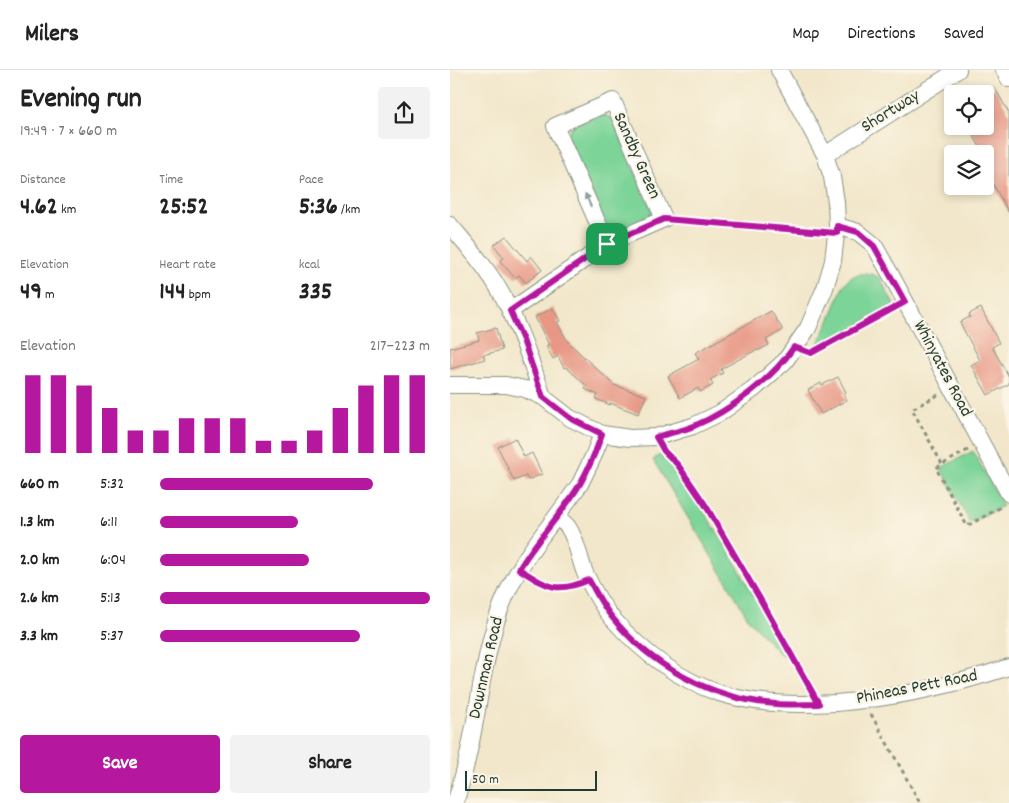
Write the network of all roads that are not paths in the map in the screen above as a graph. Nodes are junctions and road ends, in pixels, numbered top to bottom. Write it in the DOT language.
graph roads {
  1 [pos="779,70"];
  2 [pos="958,70"];
  3 [pos="1004,70"];
  4 [pos="1009,79"];
  5 [pos="825,155"];
  6 [pos="450,225"];
  7 [pos="837,230"];
  8 [pos="607,244"];
  9 [pos="510,311"];
  10 [pos="450,385"];
  11 [pos="543,397"];
  12 [pos="602,434"];
  13 [pos="1009,494"];
  14 [pos="556,517"];
  15 [pos="1009,667"];
  16 [pos="455,803"];
  1 -- 5 [label="street"];
  2 -- 5 [label="street, Shortway"];
  3 -- 4 [label="street"];
  5 -- 7 [label="street"];
  6 -- 9 [label="street"];
  7 -- 12 [label="street"];
  7 -- 13 [label="street, Whinyates Road"];
  8 -- 8 [label="street, Sandby Green, one-way"];
  8 -- 9 [label="street, Sandby Green"];
  9 -- 11 [label="street"];
  10 -- 11 [label="street"];
  11 -- 12 [label="street"];
  12 -- 14 [label="street"];
  14 -- 15 [label="street, Phineas Pett Road"];
  14 -- 16 [label="street, Downman Road"];
}
